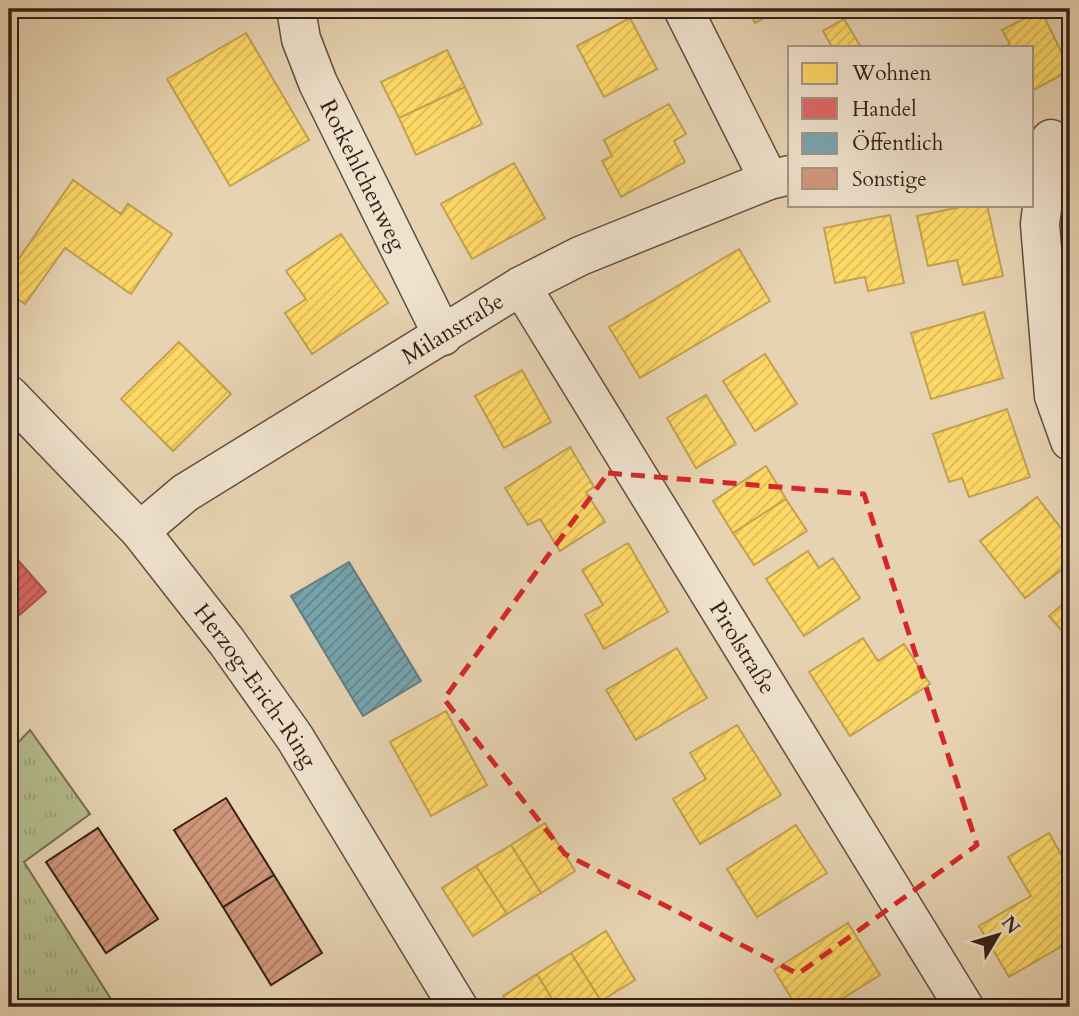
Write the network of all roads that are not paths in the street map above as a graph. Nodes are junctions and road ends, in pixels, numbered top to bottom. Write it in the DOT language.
graph roads {
  1 [pos="296,9"];
  2 [pos="683,9"];
  3 [pos="1051,139"];
  4 [pos="780,178"];
  5 [pos="521,286"];
  6 [pos="443,336"];
  7 [pos="9,395"];
  8 [pos="1070,441"];
  9 [pos="140,531"];
  10 [pos="458,1007"];
  11 [pos="964,1007"];
  1 -- 6 [label="street, Rotkehlchenweg"];
  2 -- 4 [label="street"];
  3 -- 8 [label="street"];
  4 -- 5 [label="street, Milanstraße"];
  5 -- 6 [label="street, Milanstraße"];
  5 -- 11 [label="street, Pirolstraße"];
  6 -- 9 [label="street, Milanstraße"];
  7 -- 9 [label="street, Herzog-Erich-Ring"];
  9 -- 10 [label="street, Herzog-Erich-Ring"];
}
